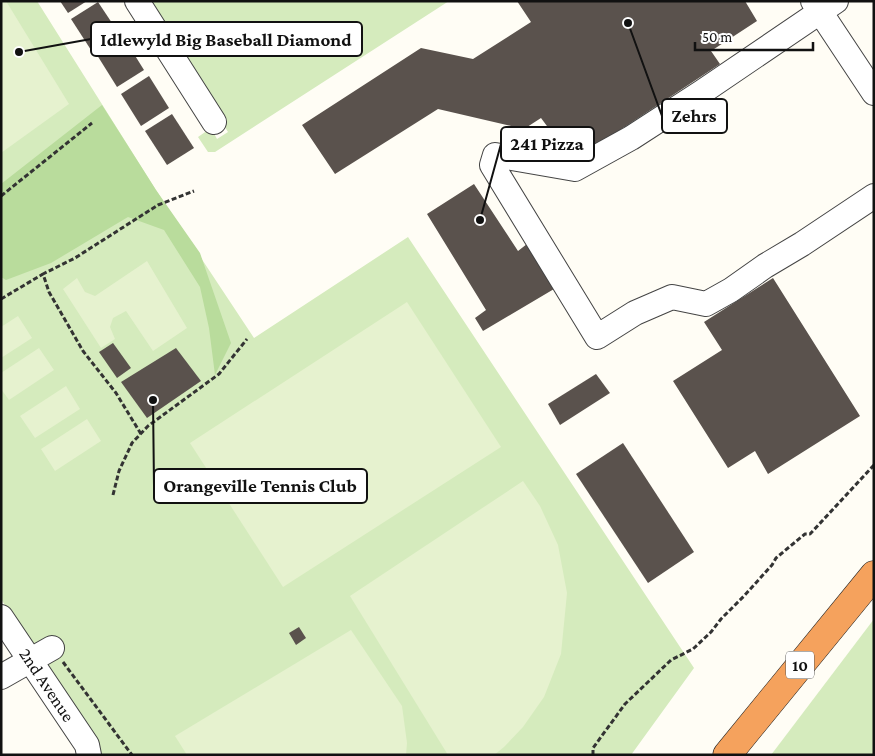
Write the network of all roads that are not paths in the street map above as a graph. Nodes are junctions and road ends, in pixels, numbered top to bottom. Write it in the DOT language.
graph roads {
  1 [pos="137,1"];
  2 [pos="823,5"];
  3 [pos="874,93"];
  4 [pos="214,122"];
  5 [pos="874,196"];
  6 [pos="874,575"];
  7 [pos="1,617"];
  8 [pos="52,648"];
  9 [pos="31,661"];
  10 [pos="1,677"];
  11 [pos="89,755"];
  12 [pos="727,755"];
  1 -- 4 [label="street"];
  2 -- 3 [label="street"];
  2 -- 5 [label="street"];
  6 -- 12 [label="highway, 10"];
  7 -- 9 [label="street, 2nd Avenue"];
  8 -- 9 [label="street"];
  9 -- 10 [label="street"];
  9 -- 11 [label="street, 2nd Avenue"];
}
